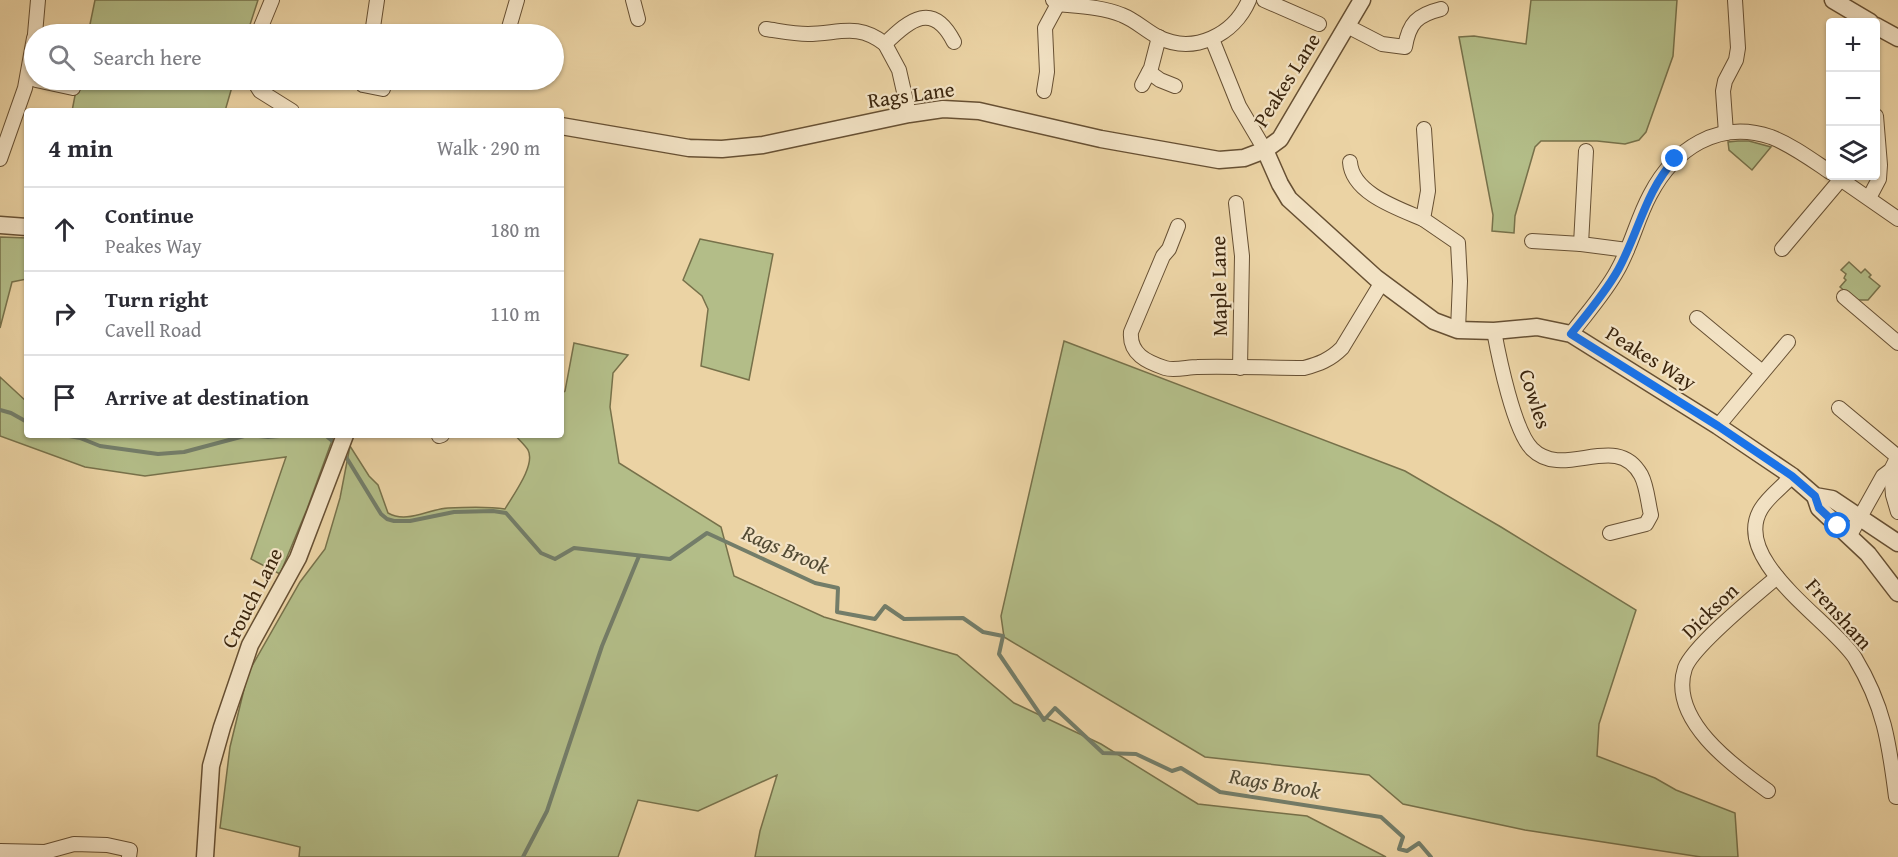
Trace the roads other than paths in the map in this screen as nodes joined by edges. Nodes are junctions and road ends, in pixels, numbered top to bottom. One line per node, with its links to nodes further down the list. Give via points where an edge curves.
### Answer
1 (38, 0): 16 (street)
2 (272, 0): 17 (street)
3 (377, 0): 18 (street)
4 (517, 0): 19 (street)
5 (633, 0): 15 (street)
6 (1249, 0): 26 (street, via 1243,14 1228,30)
7 (1264, 0): 20 (street)
8 (1362, 0): 21 (street, Peakes Lane)
9 (1735, 0): 40 (street, via 1738,48 1723,91)
10 (1833, 0): 14 (street)
11 (1055, 2): 12 (street); 34 (street, via 1045,28)
12 (1109, 6): 24 (street)
13 (1441, 9): 21 (street, via 1410,27 1405,47 1382,44)
14 (1863, 18)
15 (638, 19)
16 (36, 24)
17 (262, 24)
18 (373, 24)
19 (510, 24)
20 (1319, 24)
21 (1347, 26): 41 (street, Peakes Lane, via 1286,131)
22 (766, 29): 28 (street, via 804,34 861,31)
23 (1880, 29): 25 (street)
24 (1159, 37): 26 (street, via 1182,44); 29 (street)
25 (1898, 38)
26 (1212, 39): 41 (street, via 1239,106)
27 (954, 42): 28 (street, via 943,24 921,17 902,26)
28 (885, 44): 36 (street, via 899,70)
29 (1149, 72): 30 (street); 31 (street)
30 (1142, 84)
31 (1175, 86)
32 (28, 90): 43 (street)
33 (259, 90): 35 (street)
34 (1044, 91)
35 (287, 108)
36 (909, 114): 38 (street, Rags Lane, via 763,145 722,149 689,148); 41 (street, Rags Lane, via 944,109 979,111 1101,139 1219,160 1244,158)
37 (1876, 126): 48 (street, via 1880,172)
38 (564, 127)
39 (1424, 129): 50 (street, via 1428,191)
40 (1726, 133): 45 (street, via 1769,137); 58 (street, via 1697,143 1667,168 1649,196)
41 (1265, 150): 59 (street, Peakes Way, via 1289,199)
42 (1586, 151): 56 (street)
43 (0, 159)
44 (1350, 162): 50 (street, via 1351,173 1362,188)
45 (1826, 169)
46 (1832, 180): 57 (street)
47 (1843, 180): 48 (street)
48 (1869, 198): 51 (street)
49 (1236, 203): 67 (street, Maple Lane, via 1242,256)
50 (1423, 219): 62 (street, via 1458,243 1460,249)
51 (1898, 219)
52 (0, 225): 54 (street)
53 (1178, 226): 67 (street, via 1131,332 1132,348 1139,356 1167,369)
54 (24, 227)
55 (1532, 241): 56 (street)
56 (1581, 244): 58 (street)
57 (1782, 249)
58 (1627, 250): 64 (street, via 1617,271)
59 (1382, 282): 62 (street, Peakes Way, via 1434,321); 67 (street, via 1351,335 1333,357 1304,368)
60 (1844, 297): 66 (street)
61 (1697, 318): 68 (street)
62 (1458, 330): 63 (street, Peakes Way)
63 (1494, 331): 64 (street, Peakes Way, via 1537,327); 78 (street, Cowles, via 1516,421 1532,449 1555,462 1604,454 1619,456 1641,476 1651,515 1646,524)
64 (1571, 334): 70 (street, Peakes Way)
65 (1788, 342): 68 (street)
66 (1898, 343)
67 (1240, 368)
68 (1762, 372): 70 (street)
69 (1839, 408): 72 (street)
70 (1718, 426): 74 (street, Peakes Way)
71 (344, 438): 88 (street, Crouch Lane, via 298,558 250,645 222,727 211,766)
72 (1898, 457): 73 (street)
73 (1891, 470): 76 (street); 77 (street, via 1883,476)
74 (1792, 476): 75 (street, Peakes Way); 81 (street, Frensham, via 1760,511 1755,528 1761,556)
75 (1815, 496): 77 (street, Peakes Way, via 1832,500); 79 (street, Peakes Way, via 1819,508)
76 (1898, 513)
77 (1859, 518): 79 (street); 80 (street, Peakes Way)
78 (1610, 533)
79 (1850, 535): 82 (street, Peakes Way)
80 (1898, 543)
81 (1777, 577): 83 (street, Dickson, via 1697,650 1686,668 1683,692 1688,712 1699,729 1738,770); 84 (street, Frensham, via 1830,629 1870,684 1884,718)
82 (1898, 591)
83 (1768, 791)
84 (1896, 797)
85 (0, 851): 86 (street)
86 (46, 854): 87 (street, via 74,844 107,845 130,850)
87 (129, 857)
88 (205, 857)

